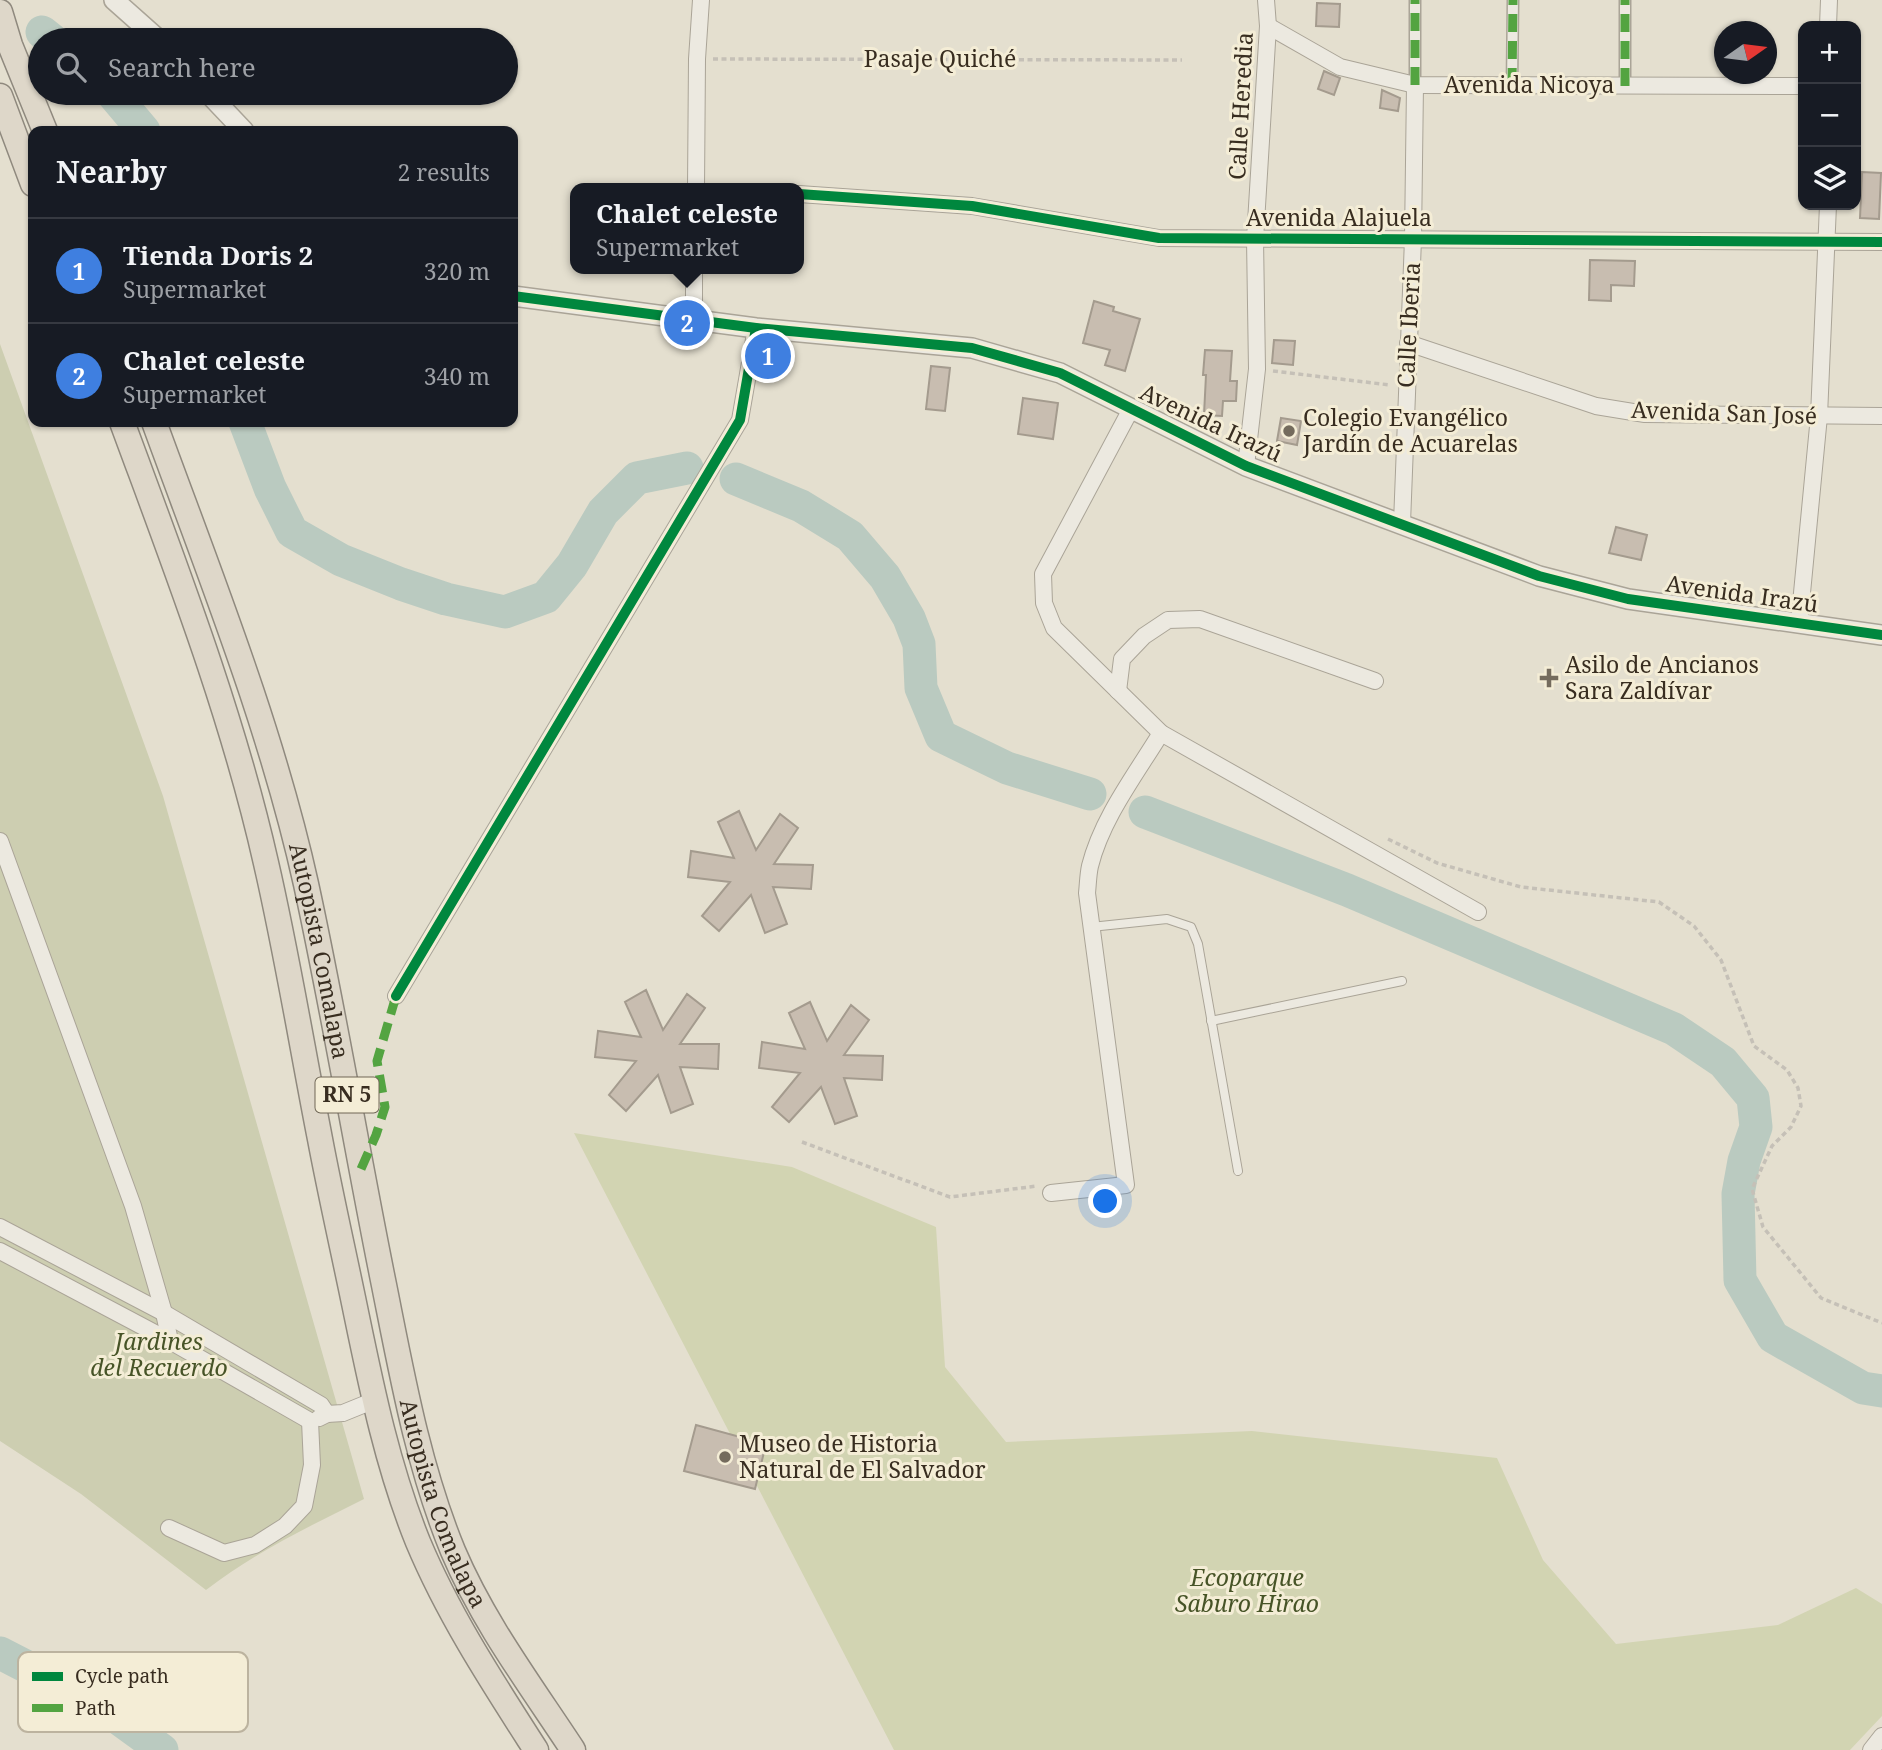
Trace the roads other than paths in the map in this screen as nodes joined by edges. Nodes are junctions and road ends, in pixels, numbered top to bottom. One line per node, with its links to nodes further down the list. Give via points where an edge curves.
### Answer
1 (114, 0): 11 (street)
2 (701, 0): 23 (street)
3 (1266, 0): 10 (street, Calle Heredia)
4 (1415, 0): 12 (street)
5 (1513, 0): 13 (street)
6 (1625, 0): 14 (street)
7 (1829, 0): 9 (street)
8 (0, 12): 16 (highway)
9 (1828, 21)
10 (1268, 26): 12 (street, Avenida Nicoya, via 1340,68); 26 (street, Calle Heredia)
11 (146, 28)
12 (1415, 85): 13 (street, Avenida Nicoya); 27 (street, Calle Iberia)
13 (1512, 86): 14 (street, Avenida Nicoya)
14 (1625, 86): 15 (street, Avenida Nicoya)
15 (1798, 86)
16 (28, 89)
17 (0, 96): 22 (highway)
18 (34, 105): 20 (highway)
19 (219, 105): 21 (street)
20 (43, 126)
21 (239, 126)
22 (28, 171)
23 (696, 183)
24 (804, 194): 26 (street, Avenida Alajuela, via 972,206 1159,238)
25 (1828, 210): 28 (street)
26 (1255, 239): 27 (street, Avenida Alajuela); 40 (street, Calle Heredia, via 1257,369)
27 (1413, 239): 28 (street, Avenida Alajuela); 34 (street, Calle Iberia)
28 (1828, 242): 29 (street, Avenida Alajuela); 36 (street)
29 (1882, 242)
30 (694, 274): 32 (street)
31 (518, 297): 32 (street, Avenida Irazú)
32 (694, 318): 33 (street, Avenida Irazú)
33 (756, 328): 35 (street, Avenida Irazú, via 972,348 1060,373); 51 (street, via 740,420)
34 (1408, 343): 36 (street, Avenida San José, via 1596,406 1645,414); 41 (street, Calle Iberia)
35 (1130, 409): 40 (street, Avenida Irazú); 45 (street, via 1043,574 1044,603 1054,628)
36 (1819, 416): 37 (street, Avenida San José); 42 (street)
37 (1882, 416)
38 (124, 427): 59 (highway, Autopista Comalapa / RN 5, via 203,651 260,835)
39 (156, 427): 65 (highway, Autopista Comalapa / RN 5, via 264,734 305,881 391,1325 433,1499 473,1594)
40 (1246, 466): 41 (street, Avenida Irazú)
41 (1402, 523): 42 (street, Avenida Irazú, via 1539,576 1628,599)
42 (1799, 624): 43 (street, Avenida Irazú)
43 (1882, 635)
44 (1375, 681): 45 (street, via 1200,619 1168,620 1122,659)
45 (1118, 691): 46 (street)
46 (1161, 733): 48 (street); 49 (street, via 1113,812 1090,867)
47 (0, 841): 57 (street, via 133,1206)
48 (1478, 912)
49 (1091, 927): 52 (lane, via 1167,919 1191,927); 54 (street, via 1126,1185)
50 (1402, 981): 52 (lane)
51 (396, 996)
52 (1211, 1021): 53 (lane)
53 (1238, 1171)
54 (1051, 1193)
55 (0, 1227): 57 (street)
56 (0, 1251): 58 (street)
57 (164, 1313): 58 (street); 60 (street, via 321,1405)
58 (170, 1341): 61 (street)
59 (374, 1400): 60 (street, via 344,1413); 64 (highway, Autopista Comalapa / RN 5, via 392,1469 419,1543 464,1636)
60 (327, 1414): 61 (street)
61 (310, 1421): 62 (street, via 312,1465 304,1506 285,1526 255,1545 224,1553)
62 (169, 1528)
63 (1882, 1736): 66 (street)
64 (536, 1750)
65 (573, 1750)
66 (1871, 1750)

